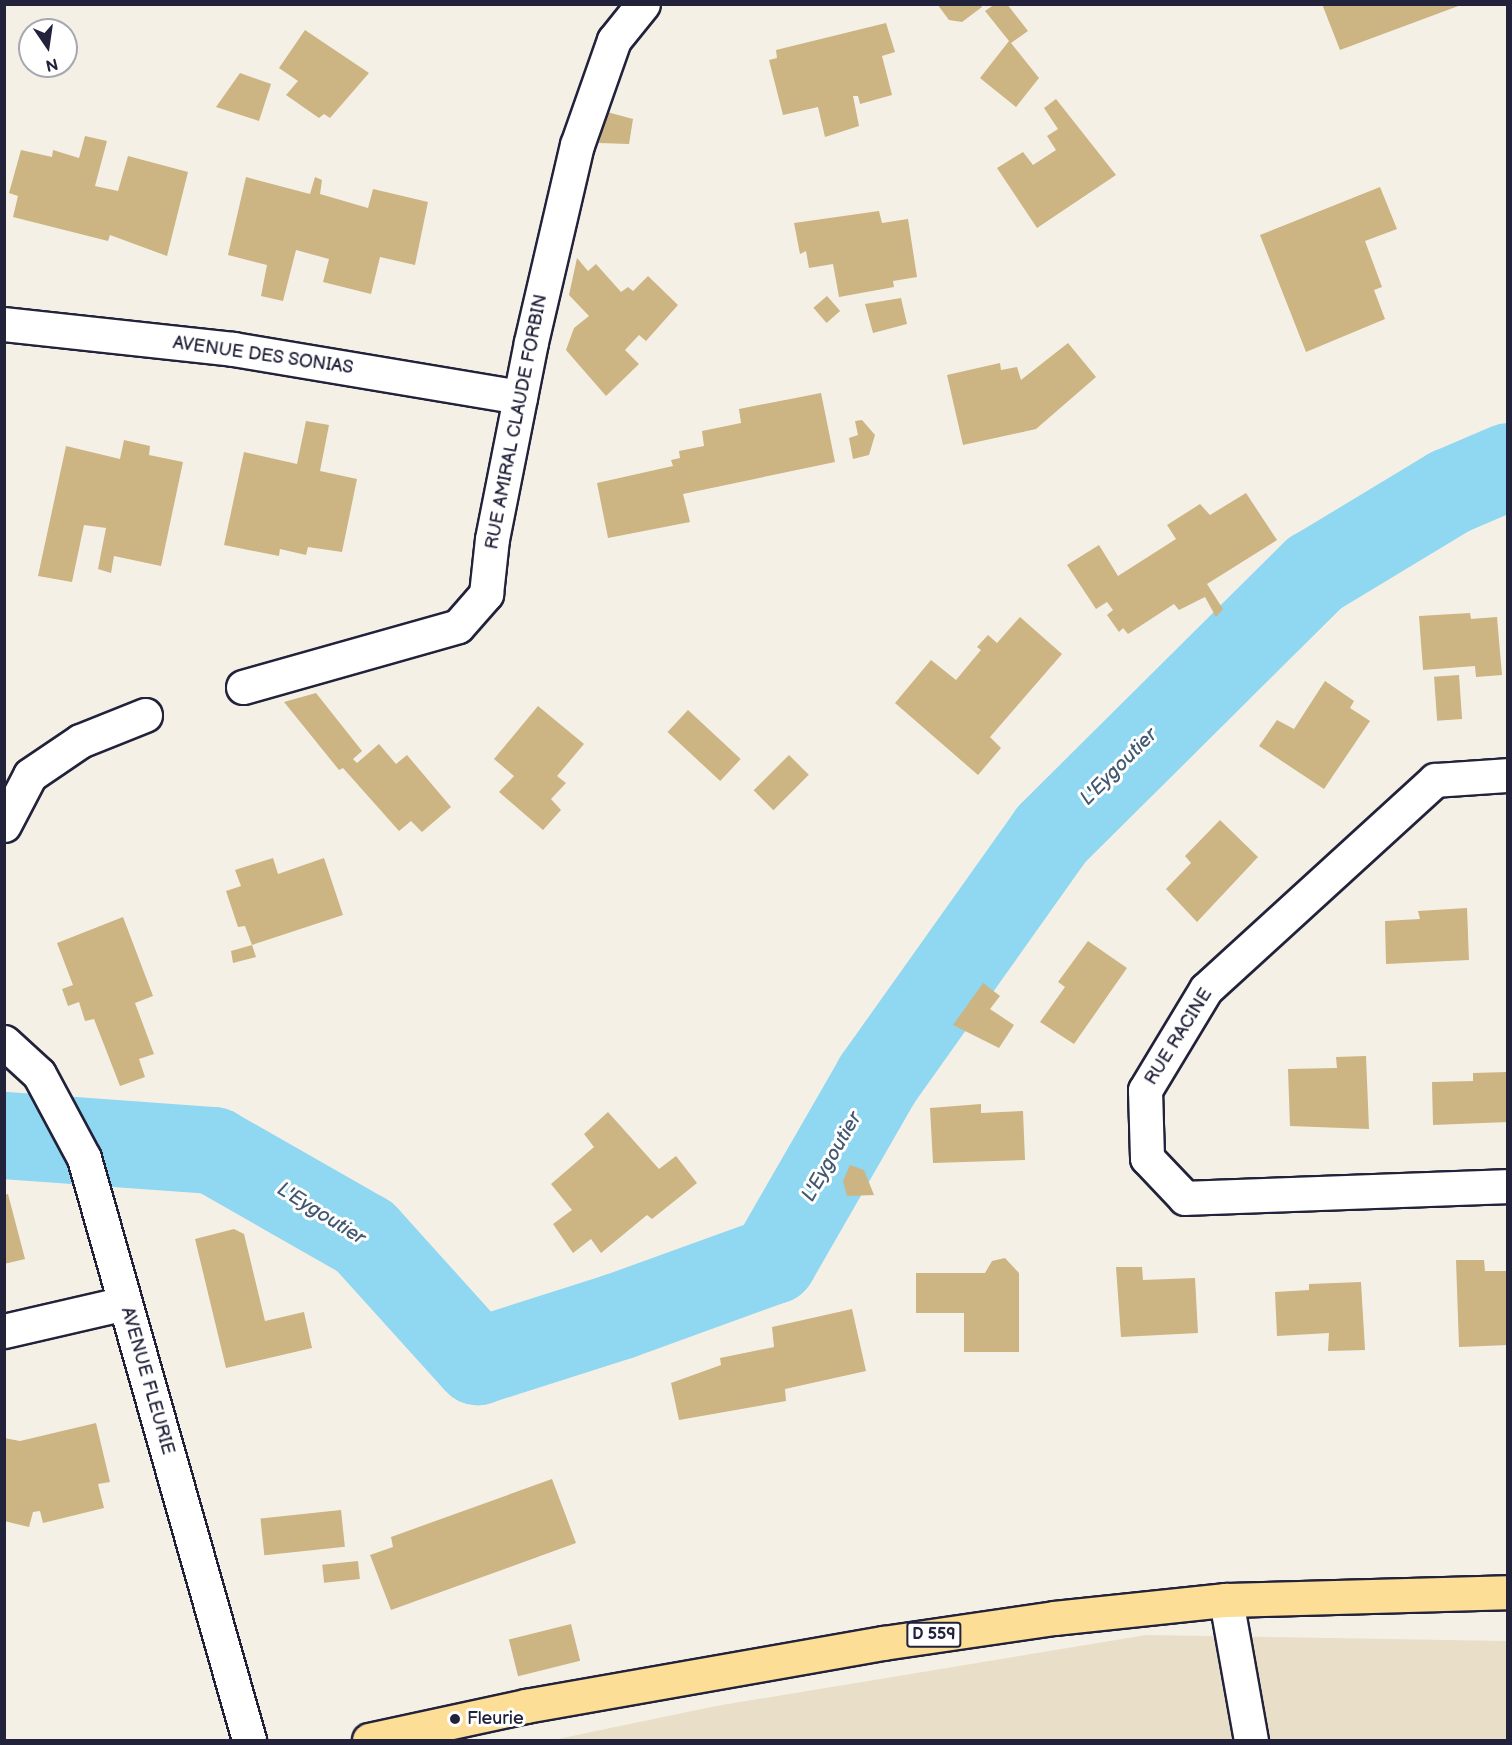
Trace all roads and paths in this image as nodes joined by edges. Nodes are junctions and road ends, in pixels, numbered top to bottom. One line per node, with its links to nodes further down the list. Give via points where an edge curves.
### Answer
1 (643, 4): 3 (street, RUE AMIRAL CLAUDE FORBIN, via 614,40 577,145)
2 (4, 324): 3 (street, AVENUE DES SONIAS, via 232,349)
3 (520, 397): 4 (street, RUE AMIRAL CLAUDE FORBIN, via 492,539 486,594 458,626)
4 (243, 687)
5 (145, 715): 7 (street, via 80,741 30,775)
6 (1508, 775): 9 (street, RUE RACINE, via 1435,780 1206,989 1145,1090 1147,1158 1185,1198)
7 (4, 825)
8 (4, 1042): 10 (street, AVENUE FLEURIE, via 39,1074 84,1158)
9 (1508, 1186)
10 (126, 1303): 11 (street); 14 (street, AVENUE FLEURIE)
11 (4, 1331)
12 (1508, 1592): 13 (main road, D 559)
13 (1226, 1600): 15 (main road, D 559, via 1054,1618 884,1643 465,1717); 16 (street)
14 (249, 1740)
15 (369, 1740)
16 (1251, 1740)

